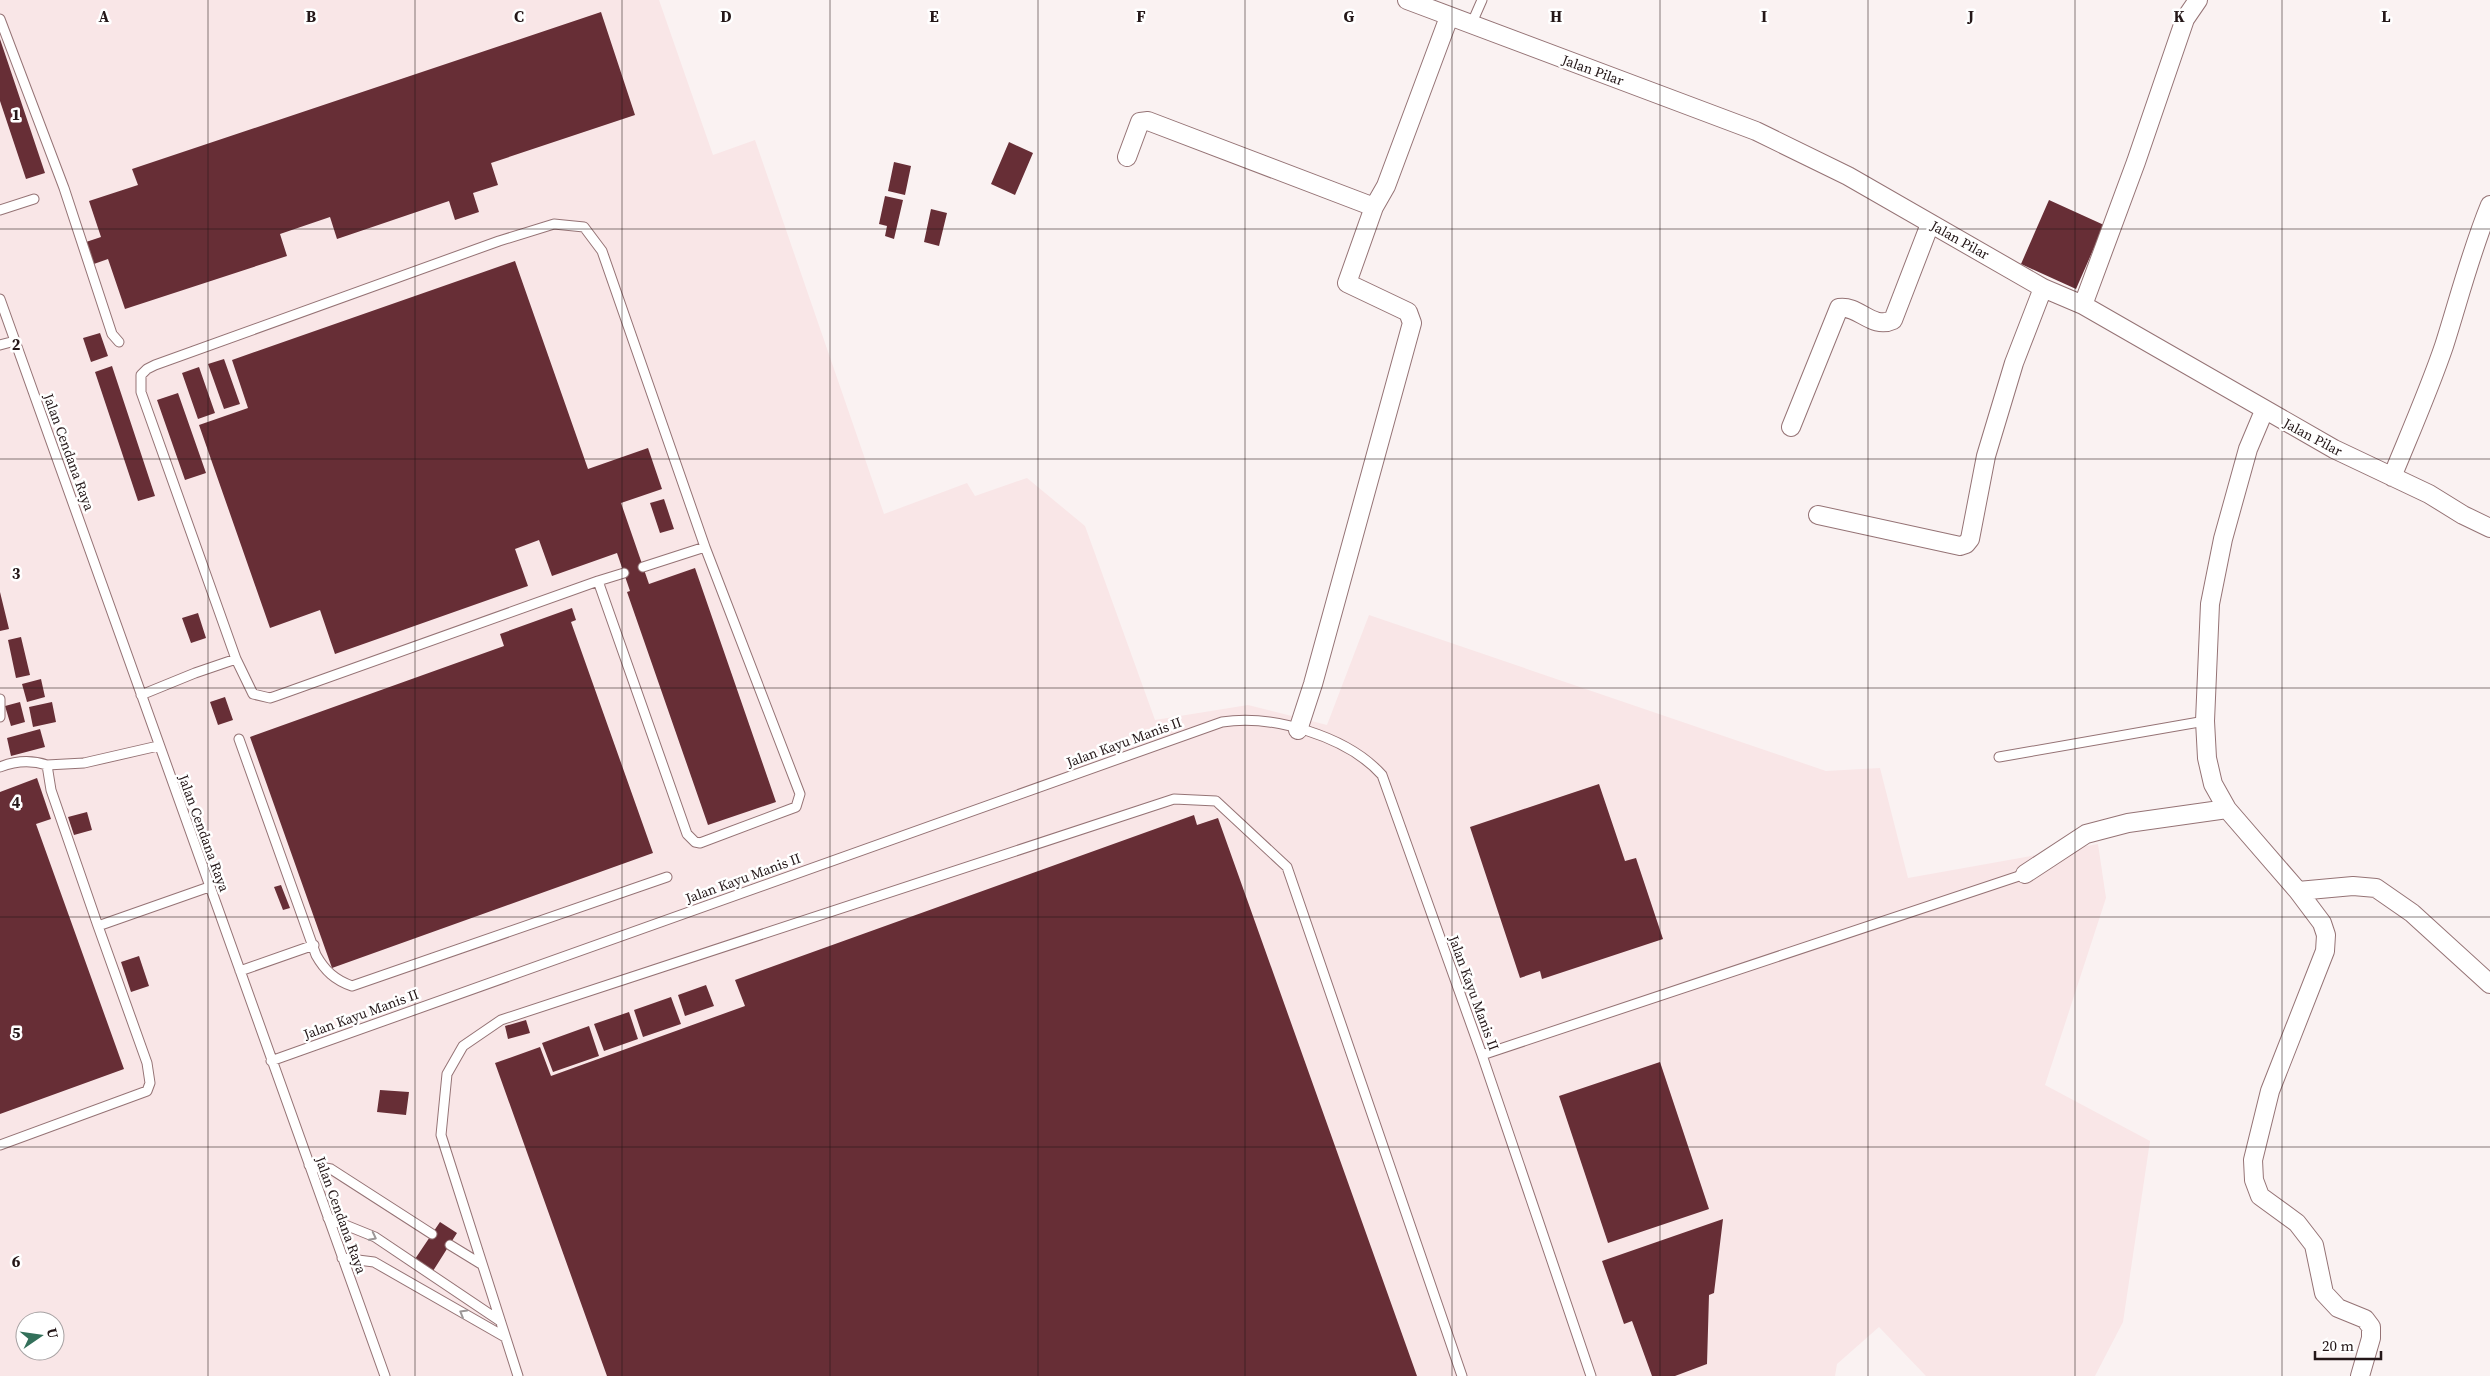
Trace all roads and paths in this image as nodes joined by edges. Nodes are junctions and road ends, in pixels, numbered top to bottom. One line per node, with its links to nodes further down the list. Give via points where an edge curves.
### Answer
1 (1407, 0): 4 (street, Jalan Pilar)
2 (1482, 0): 6 (lane)
3 (2198, 0): 15 (street, via 2185,19)
4 (1450, 17): 6 (street, Jalan Pilar); 10 (street, via 1386,186)
5 (0, 19): 17 (lane, via 64,188 112,334)
6 (1472, 25): 12 (street, Jalan Pilar, via 1756,131 1848,176)
7 (1127, 157): 10 (street, via 1140,122 1148,121)
8 (34, 199): 11 (lane)
9 (2490, 205): 21 (street, via 2462,279 2428,390)
10 (1374, 207): 33 (street, via 1347,283 1408,312 1412,323)
11 (0, 210)
12 (1930, 224): 13 (street, Jalan Pilar); 20 (street, via 1893,320 1876,322 1849,307 1839,308)
13 (2044, 288): 15 (street, Jalan Pilar); 22 (street, via 2014,363 1986,456 1970,539 1966,544 1960,546)
14 (0, 300): 16 (lane, Jalan Cendana Raya)
15 (2083, 305): 19 (street, Jalan Pilar)
16 (15, 341): 18 (lane); 29 (lane, Jalan Cendana Raya)
17 (120, 342)
18 (0, 345)
19 (2264, 411): 21 (street, Jalan Pilar); 32 (street, via 2248,449 2223,539 2210,604)
20 (1791, 426)
21 (2392, 477): 23 (street, Jalan Pilar)
22 (1818, 515)
23 (2490, 528)
24 (704, 547): 25 (lane); 27 (lane, via 800,794 796,807 700,843 687,834); 28 (lane, via 602,251 584,227 554,224 499,240 155,365 141,375 141,392)
25 (644, 567)
26 (624, 573): 27 (lane)
27 (598, 581): 28 (lane, via 270,698 253,694)
28 (236, 659): 29 (lane)
29 (141, 695): 35 (lane, Jalan Cendana Raya)
30 (0, 699): 31 (lane)
31 (0, 717)
32 (2204, 721): 36 (lane); 39 (street, via 2207,758 2214,784)
33 (1298, 730): 48 (lane, Jalan Kayu Manis II, via 1329,737 1368,760 1382,775); 49 (lane, Jalan Kayu Manis II, via 1244,718 1222,722)
34 (239, 739): 45 (lane)
35 (158, 746): 37 (lane, via 84,763); 42 (lane, Jalan Cendana Raya)
36 (1999, 757)
37 (47, 765): 38 (lane, via 35,761); 44 (lane, via 52,790)
38 (0, 767)
39 (2227, 809): 40 (street, via 2128,824 2086,834); 43 (street)
40 (2025, 874): 48 (lane)
41 (667, 877): 45 (lane, via 352,986 335,979 322,967)
42 (209, 886): 44 (lane); 46 (lane, Jalan Cendana Raya)
43 (2298, 891): 47 (street, via 2353,886 2376,888 2412,913); 63 (street, via 2322,923 2326,935 2325,950 2270,1091 2253,1160 2254,1180 2260,1196 2297,1223 2314,1245 2324,1293 2338,1308 2365,1319 2370,1327 2372,1338)
44 (98, 926): 50 (lane, via 147,1063 150,1082 147,1091)
45 (314, 945): 46 (lane)
46 (240, 971): 49 (lane, Jalan Cendana Raya)
47 (2490, 984)
48 (1482, 1055): 62 (lane, Jalan Kayu Manis II)
49 (271, 1060): 51 (lane, Jalan Cendana Raya)
50 (0, 1145)
51 (309, 1166): 52 (lane, Jalan Cendana Raya); 53 (lane, via 331,1170)
52 (328, 1218): 55 (lane, Jalan Cendana Raya); 57 (lane, one-way to 57, via 374,1237)
53 (432, 1234)
54 (450, 1245): 56 (lane)
55 (342, 1258): 58 (lane, one-way to 55, via 374,1262); 59 (lane, Jalan Cendana Raya)
56 (481, 1264): 57 (lane); 61 (lane, via 442,1135 447,1074 463,1046 501,1020 1174,799 1216,801 1287,867)
57 (500, 1321): 58 (lane)
58 (505, 1337): 60 (lane)
59 (385, 1376)
60 (518, 1376)
61 (1462, 1376)
62 (1591, 1376)
63 (2360, 1376)

